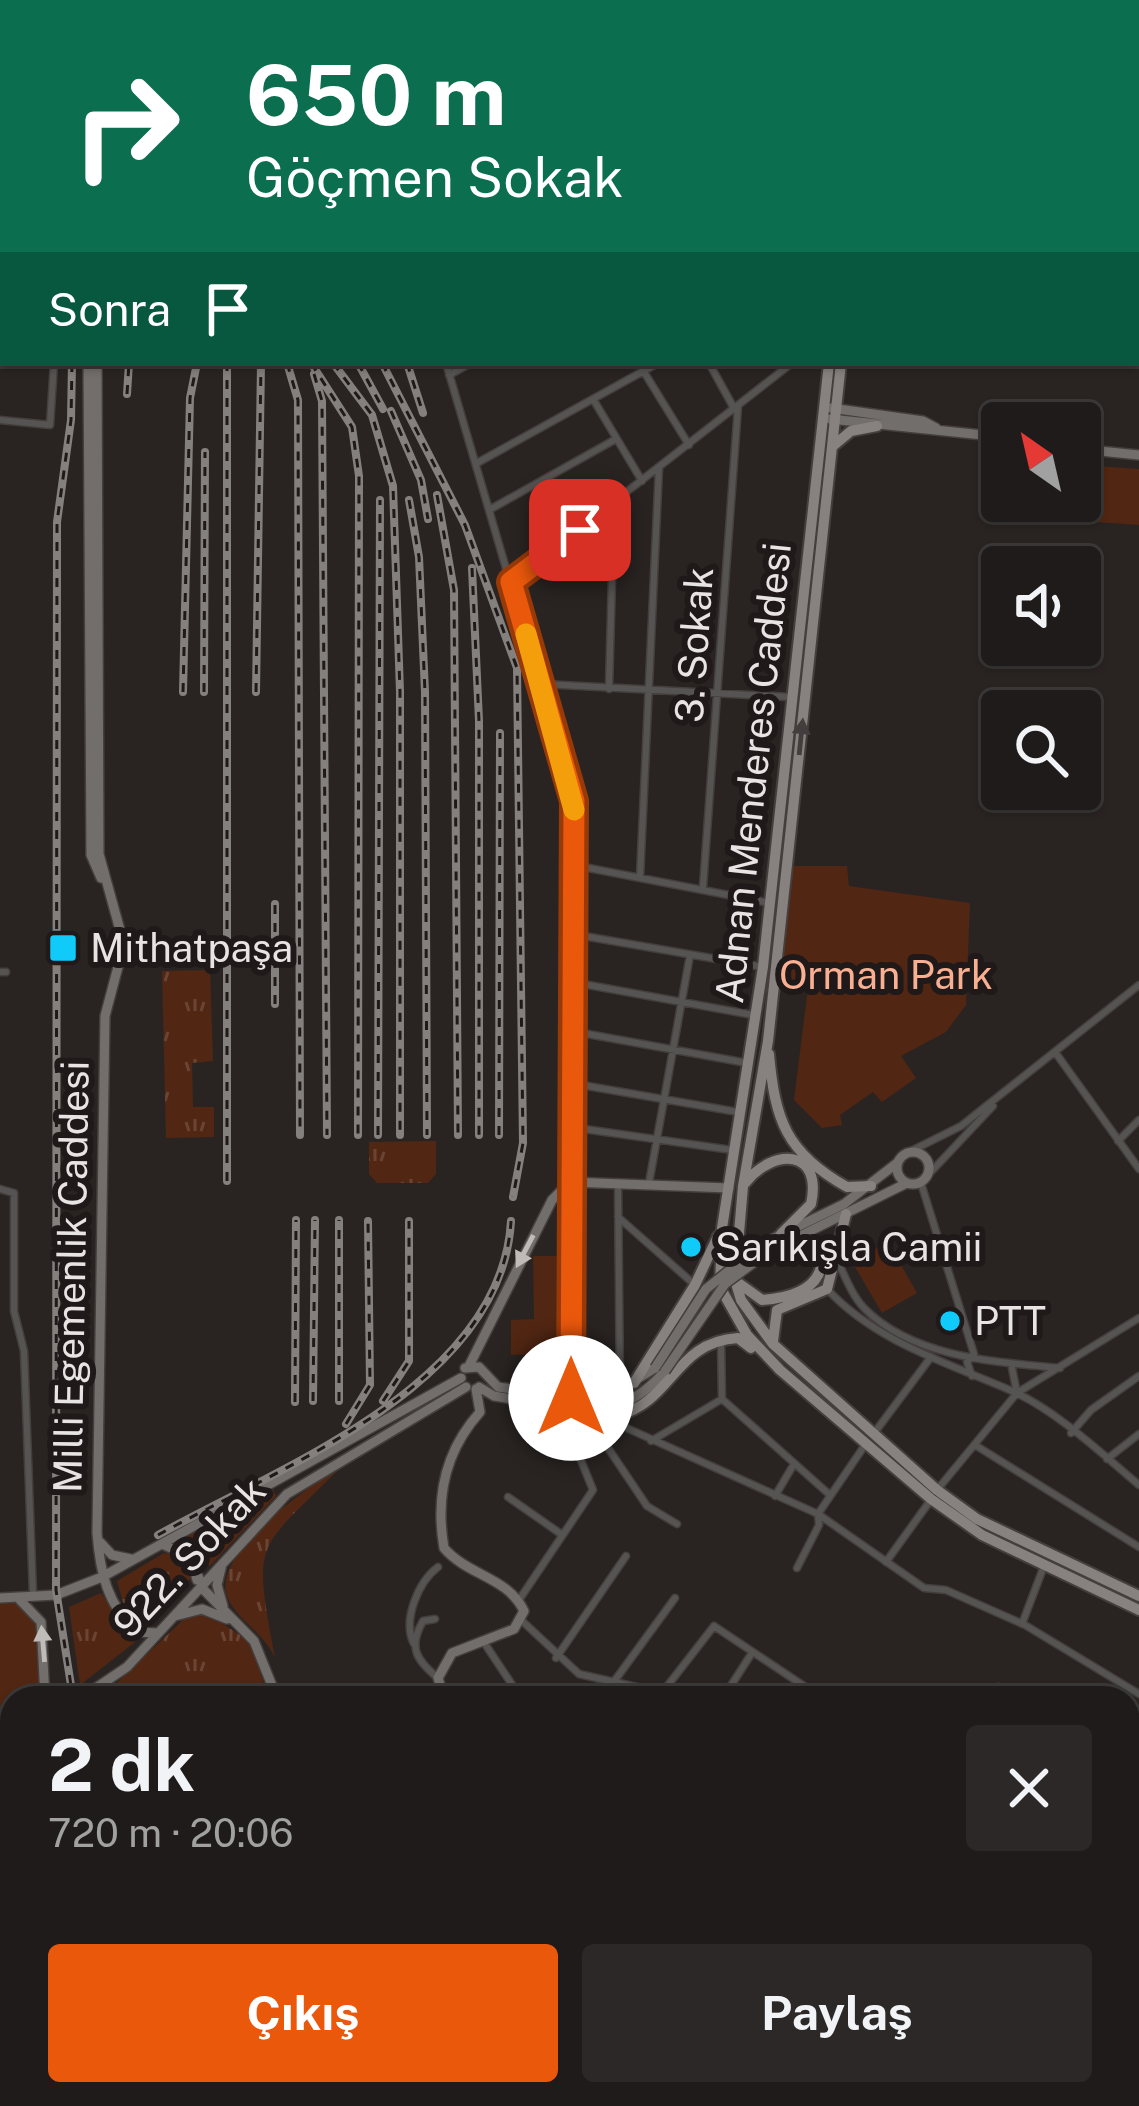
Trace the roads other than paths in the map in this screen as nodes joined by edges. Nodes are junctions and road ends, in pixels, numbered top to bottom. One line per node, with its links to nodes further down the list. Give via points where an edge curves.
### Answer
1 (54, 366): 17 (street, via 50,425)
2 (93, 366): 119 (main road, Milli Egemenlik Caddesi, via 99,854 120,930 105,1016)
3 (447, 366): 11 (street)
4 (466, 366): 11 (street)
5 (653, 366): 10 (street)
6 (711, 366): 14 (street)
7 (788, 366): 14 (street)
8 (829, 366): 16 (main road, Adnan Menderes Caddesi)
9 (841, 366): 12 (main road, Adnan Menderes Caddesi)
10 (644, 371): 13 (street); 22 (street)
11 (449, 375): 26 (street)
12 (840, 380): 15 (main road, via 845,404); 16 (main road, Adnan Menderes Caddesi)
13 (592, 399): 21 (street); 26 (street)
14 (736, 408): 22 (street); 34 (street, 3. Sokak)
15 (864, 412): 16 (main road); 19 (main road)
16 (830, 414): 18 (main road); 23 (main road, Adnan Menderes Caddesi); 36 (main road, Adnan Menderes Caddesi)
17 (0, 419)
18 (877, 426): 19 (main road); 23 (main road, via 851,430)
19 (936, 428): 20 (main road)
20 (981, 434)
21 (616, 439): 28 (street); 30 (street)
22 (689, 445): 27 (street)
23 (833, 446): 49 (main road, Adnan Menderes Caddesi, one-way to 23)
24 (1101, 451): 25 (main road)
25 (1139, 455)
26 (476, 464): 30 (street)
27 (659, 468): 28 (street); 35 (street)
28 (642, 482): 29 (street)
29 (614, 503): 31 (street); 33 (street)
30 (489, 510): 31 (street)
31 (511, 582): 32 (street)
32 (542, 684): 33 (street); 37 (street, via 574,801)
33 (609, 689): 35 (street)
34 (718, 690): 35 (street); 36 (street); 39 (street, 3. Sokak)
35 (648, 693): 38 (street)
36 (790, 698): 40 (main road, Adnan Menderes Caddesi)
37 (573, 866): 38 (street); 41 (street)
38 (640, 877): 39 (street)
39 (703, 887): 40 (street)
40 (770, 903): 43 (main road, Adnan Menderes Caddesi)
41 (572, 934): 42 (street); 44 (street)
42 (691, 955): 43 (street); 46 (street)
43 (763, 967): 47 (main road, Adnan Menderes Caddesi)
44 (572, 982): 46 (street); 48 (street)
45 (1139, 985): 51 (street)
46 (683, 1001): 47 (street); 50 (street)
47 (757, 1016): 52 (main road, Adnan Menderes Caddesi)
48 (571, 1030): 50 (street); 53 (street)
49 (768, 1041): 70 (main road, via 774,1109 795,1146 847,1187); 71 (main road, Adnan Menderes Caddesi)
50 (673, 1048): 52 (street); 55 (street)
51 (1055, 1052): 54 (street); 60 (street)
52 (750, 1064): 56 (main road, Adnan Menderes Caddesi)
53 (571, 1083): 55 (street); 58 (street)
54 (1012, 1086): 62 (street, via 961,1126); 65 (street)
55 (665, 1099): 56 (street); 59 (street)
56 (742, 1112): 61 (main road, Adnan Menderes Caddesi)
57 (1139, 1120): 60 (street)
58 (570, 1127): 59 (street); 66 (street)
59 (656, 1138): 61 (street); 69 (street)
60 (1118, 1141): 64 (street)
61 (735, 1150): 71 (main road, Adnan Menderes Caddesi)
62 (909, 1152): 63 (main road); 65 (main road, via 928,1159)
63 (897, 1163): 68 (main road); 70 (main road)
64 (1139, 1169)
65 (925, 1179): 68 (main road); 84 (street)
66 (569, 1182): 67 (main road); 86 (main road, one-way to 86, via 552,1199); 98 (street)
67 (617, 1182): 69 (main road); 74 (street)
68 (907, 1183): 73 (main road)
69 (650, 1184): 71 (main road)
70 (871, 1186): 76 (main road)
71 (736, 1187): 75 (main road); 76 (main road, via 771,1159 800,1162 815,1187); 78 (main road)
72 (0, 1189): 132 (street, via 14,1193)
73 (846, 1214): 76 (main road); 77 (main road)
74 (618, 1217): 79 (street); 95 (street)
75 (722, 1228): 79 (main road); 90 (main road, via 723,1298)
76 (786, 1238): 78 (main road, via 822,1258 806,1288 762,1300); 89 (main road, bridge, via 725,1284)
77 (835, 1256): 80 (main road); 84 (street, via 872,1315 956,1357)
78 (734, 1280): 83 (main road)
79 (695, 1285): 93 (main road)
80 (827, 1289): 83 (main road, via 777,1310); 85 (street, via 849,1312)
81 (1138, 1320): 88 (street)
82 (721, 1339): 90 (main road, via 738,1338); 99 (street); 102 (main road, via 694,1350 646,1402 617,1416)
83 (773, 1345): 107 (main road)
84 (974, 1354): 87 (street); 91 (street, via 967,1361)
85 (931, 1357): 91 (street); 107 (street)
86 (469, 1366): 94 (main road); 94 (main road, via 479,1366)
87 (1012, 1366): 88 (street); 96 (street)
88 (1060, 1369): 96 (street)
89 (660, 1370): 93 (main road); 102 (main road, via 632,1403)
90 (780, 1370): 107 (main road)
91 (972, 1376): 96 (street)
92 (1139, 1376): 105 (street)
93 (634, 1383): 95 (main road)
94 (473, 1384): 97 (main road); 98 (main road); 103 (main road); 121 (main road, 922. Sokak); 123 (main road, 922. Sokak, via 325,1466)
95 (620, 1393): 98 (main road, via 602,1401)
96 (1017, 1393): 105 (street); 109 (street)
97 (494, 1396): 100 (main road); 103 (main road)
98 (571, 1398)
99 (722, 1399): 108 (street); 111 (street)
100 (527, 1400): 101 (main road); 104 (street)
101 (585, 1409): 102 (main road); 108 (street)
102 (603, 1411)
103 (481, 1412): 137 (main road, via 447,1465 444,1548)
104 (584, 1430): 118 (street, via 608,1448 647,1506); 120 (street, via 576,1448 593,1490)
105 (1070, 1433): 110 (street)
106 (1139, 1434): 110 (street)
107 (870, 1438): 113 (street); 114 (main road)
108 (652, 1441): 115 (street)
109 (974, 1444): 114 (street); 122 (street)
110 (1107, 1459): 112 (street)
111 (794, 1464): 113 (street); 115 (street)
112 (1139, 1485)
113 (830, 1495): 117 (street)
114 (934, 1495): 126 (street); 127 (main road, via 982,1535); 134 (main road)
115 (776, 1496): 117 (street)
116 (508, 1497): 120 (street)
117 (818, 1514): 126 (street); 129 (street)
118 (677, 1524)
119 (97, 1533): 125 (main road, via 109,1552); 130 (main road, Milli Egemenlik Caddesi)
120 (561, 1534): 137 (street)
121 (160, 1545): 125 (main road, 922. Sokak); 131 (main road, via 187,1553)
122 (1139, 1547)
123 (227, 1555): 131 (main road, 922. Sokak); 138 (main road, via 217,1585)
124 (626, 1556): 149 (street)
125 (136, 1558): 130 (main road, 922. Sokak)
126 (886, 1562): 143 (street, via 924,1588)
127 (1044, 1566): 139 (main road); 143 (street)
128 (438, 1567): 147 (street, via 410,1618)
129 (796, 1568)
130 (102, 1577): 132 (main road, 922. Sokak); 136 (main road, 922. Sokak); 145 (main road, Milli Egemenlik Caddesi, via 133,1629)
131 (199, 1580): 138 (main road); 140 (main road, 922. Sokak)
132 (33, 1594): 133 (main road, 922. Sokak)
133 (0, 1595): 136 (main road, 922. Sokak)
134 (1139, 1596)
135 (675, 1598): 151 (street)
136 (20, 1600): 152 (main road, one-way to 136, via 41,1622)
137 (519, 1600): 142 (main road)
138 (225, 1610): 144 (main road)
139 (1139, 1610)
140 (172, 1617): 144 (main road, via 214,1611); 145 (main road, 922. Sokak)
141 (435, 1619): 147 (street, via 423,1621)
142 (520, 1619): 146 (main road); 149 (street)
143 (1022, 1624): 162 (street)
144 (246, 1632): 154 (main road)
145 (158, 1633): 153 (main road, 922. Sokak)
146 (483, 1641): 150 (main road, via 452,1653); 156 (street)
147 (414, 1644): 150 (street, via 416,1658)
148 (751, 1655): 159 (street, via 714,1626); 160 (street); 161 (street)
149 (556, 1658): 151 (street, via 579,1674)
150 (438, 1678): 155 (main road)
151 (616, 1680): 157 (street); 158 (street)
152 (44, 1686)
153 (99, 1686)
154 (274, 1686)
155 (440, 1686)
156 (513, 1686)
157 (611, 1686)
158 (634, 1686)
159 (667, 1686)
160 (731, 1686)
161 (802, 1686)
162 (1126, 1686)

